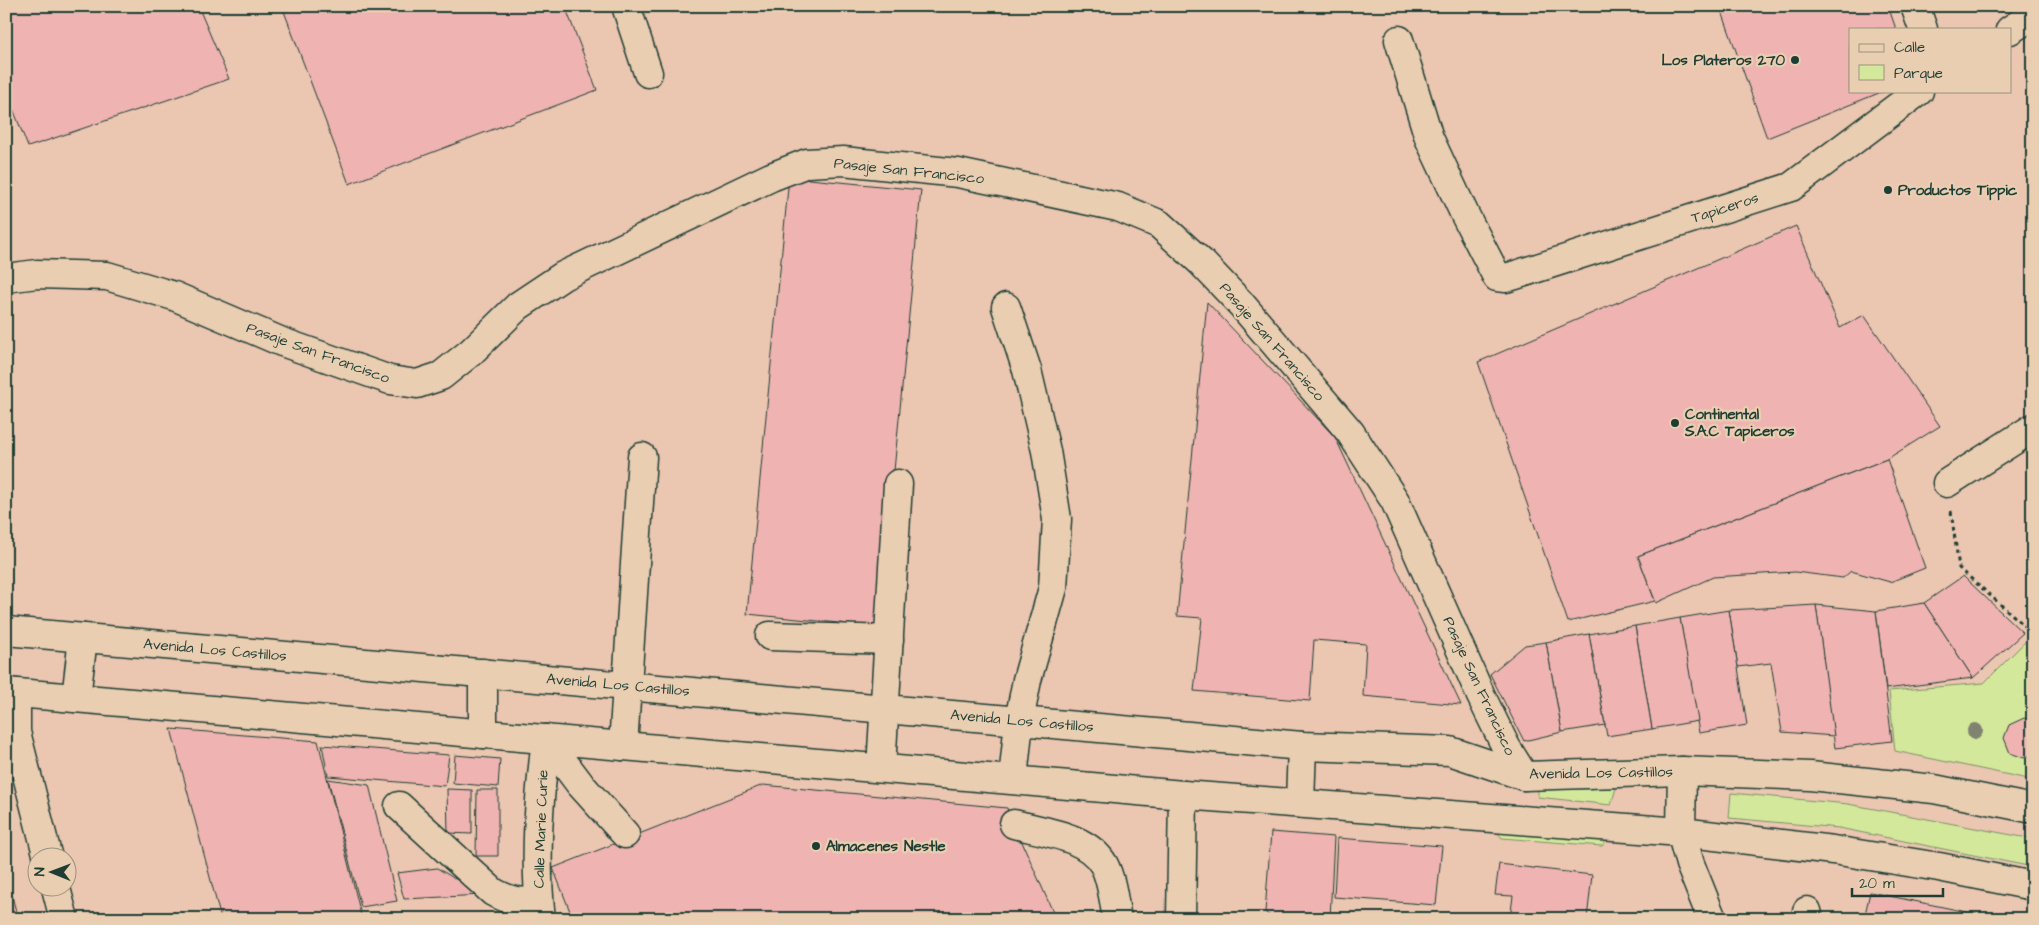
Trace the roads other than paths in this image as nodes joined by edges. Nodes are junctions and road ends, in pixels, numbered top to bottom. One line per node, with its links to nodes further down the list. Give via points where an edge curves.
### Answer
1 (626, 6): 7 (street)
2 (1915, 6): 4 (street)
3 (2033, 15): 5 (street)
4 (1923, 28)
5 (2012, 29)
6 (1399, 40): 8 (street, Tapiceros, via 1430,138 1497,277 1506,278 1791,187)
7 (648, 73)
8 (1918, 92)
9 (6, 278): 31 (street, Pasaje San Francisco, via 37,274 106,276 174,296 282,342 390,380 417,384 442,376 518,306 563,276 807,162 843,161 958,173 1118,207 1160,224 1202,263 1350,432 1395,501 1481,696)
10 (1006, 307): 24 (street, via 1027,370 1046,451 1057,519 1052,588)
11 (2033, 428): 13 (street)
12 (642, 457): 20 (street)
13 (1947, 483)
14 (898, 484): 18 (street)
15 (6, 631): 17 (street, Avenida Los Castillos)
16 (770, 636): 18 (street)
17 (82, 638): 19 (street, Avenida Los Castillos); 22 (street)
18 (889, 640): 23 (street)
19 (483, 673): 20 (street, Avenida Los Castillos); 25 (street)
20 (628, 686): 23 (street, Avenida Los Castillos); 27 (street)
21 (11, 692): 22 (street); 40 (street, via 16,732)
22 (76, 698): 25 (street)
23 (884, 709): 24 (street, Avenida Los Castillos); 29 (street)
24 (1019, 721): 28 (street, Avenida Los Castillos); 32 (street)
25 (483, 734): 26 (street)
26 (546, 739): 27 (street); 39 (street, via 580,784); 43 (street, Calle Marie Curie, via 537,858)
27 (623, 746): 29 (street)
28 (1302, 746): 31 (street, Avenida Los Castillos, via 1450,752); 34 (street)
29 (881, 768): 32 (street)
30 (1682, 772): 31 (street, Avenida Los Castillos); 36 (street, Avenida Los Castillos, via 1810,776 1934,789); 38 (street)
31 (1524, 776)
32 (1013, 779): 33 (street)
33 (1183, 795): 34 (street); 46 (street)
34 (1300, 803): 38 (street)
35 (399, 806): 43 (street, via 493,892)
36 (2033, 809)
37 (1014, 824): 45 (street, via 1078,842 1094,852 1105,866)
38 (1681, 832): 41 (street, via 1833,850); 47 (street)
39 (625, 834)
40 (45, 848)
41 (2033, 886)
42 (59, 898): 44 (street)
43 (540, 910)
44 (64, 919)
45 (1117, 919)
46 (1181, 919)
47 (1712, 919)

